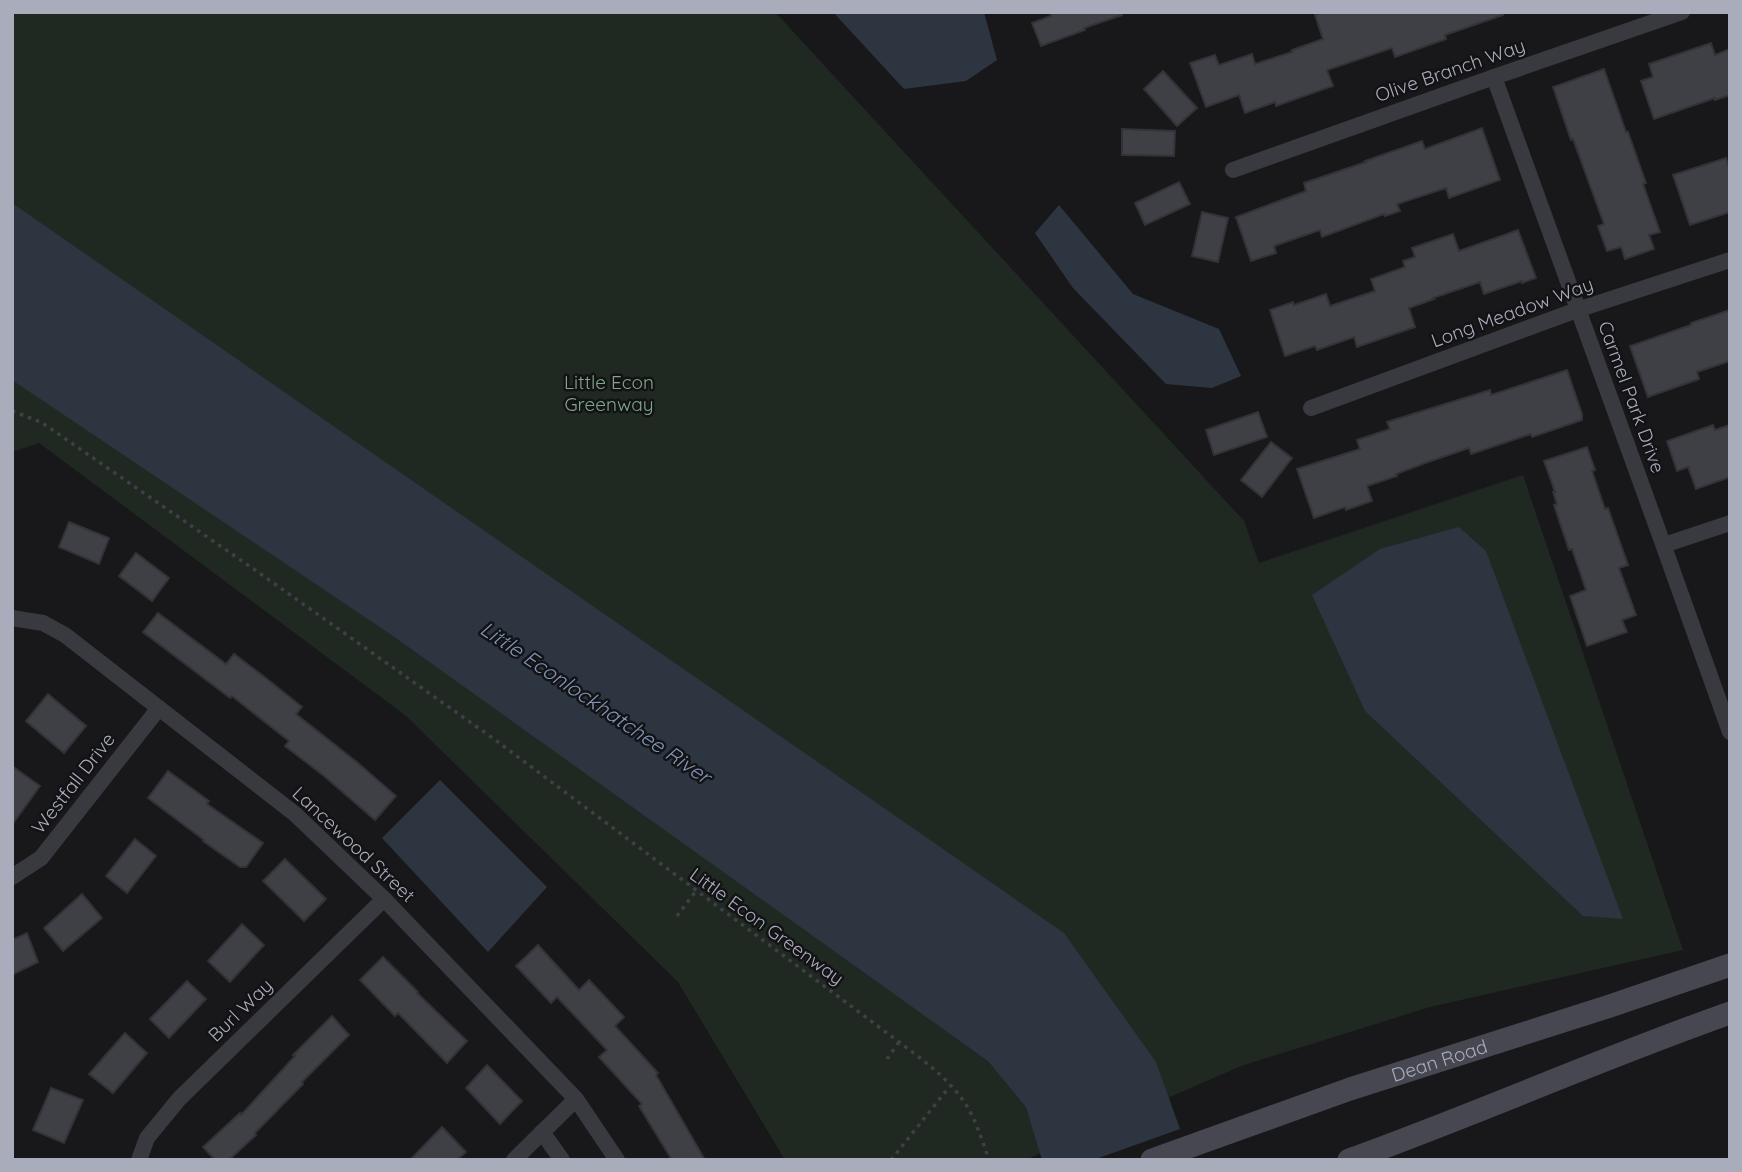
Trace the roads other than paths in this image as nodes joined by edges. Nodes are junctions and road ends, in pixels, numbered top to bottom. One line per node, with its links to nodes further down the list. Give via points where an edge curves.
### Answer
1 (1682, 12): 2 (street, Olive Branch Way)
2 (1494, 77): 3 (street, Olive Branch Way); 5 (street, Carmel Park Drive)
3 (1233, 170)
4 (1730, 260): 5 (street, Long Meadow Way)
5 (1577, 310): 6 (street, Long Meadow Way); 8 (street, Carmel Park Drive)
6 (1311, 408)
7 (1730, 523): 8 (street)
8 (1664, 545): 11 (street, Carmel Park Drive)
9 (12, 618): 10 (street, Lancewood Street, via 43,623 65,635)
10 (159, 708): 12 (street, Westfall Drive, via 41,858); 13 (street, Lancewood Street, via 295,814)
11 (1730, 732)
12 (12, 877)
13 (384, 899): 16 (street, Lancewood Street); 18 (street, Burl Way, via 179,1099 147,1139)
14 (1730, 965): 22 (main road, Dean Road, via 1350,1089)
15 (1730, 1013): 23 (main road)
16 (576, 1099): 17 (street); 21 (street, Lancewood Street)
17 (542, 1132): 19 (street); 20 (street)
18 (139, 1160)
19 (514, 1160)
20 (562, 1160)
21 (617, 1160)
22 (1152, 1160)
23 (1349, 1160)

